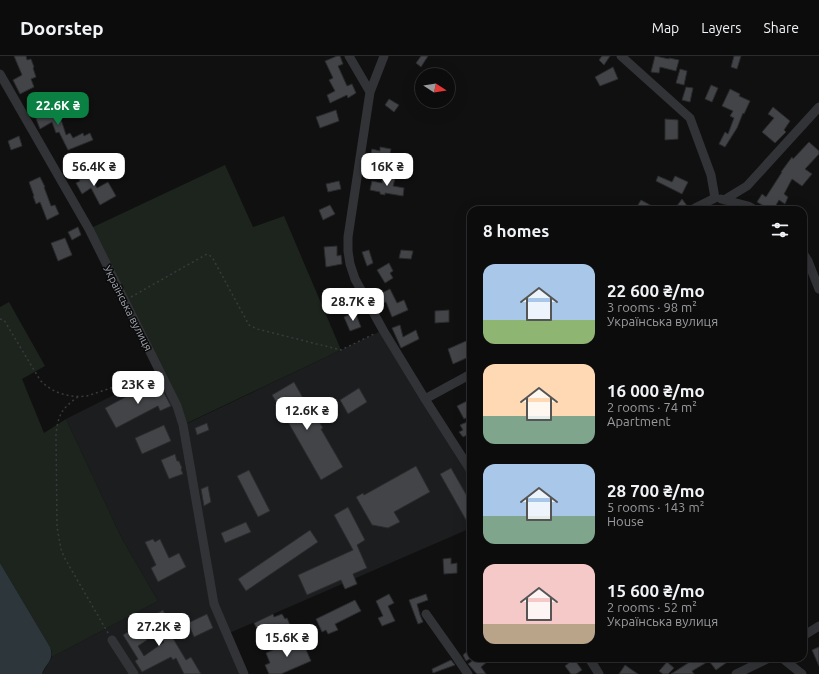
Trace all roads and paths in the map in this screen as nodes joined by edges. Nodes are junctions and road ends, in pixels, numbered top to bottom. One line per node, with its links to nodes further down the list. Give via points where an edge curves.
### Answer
1 (349, 56): 5 (street)
2 (384, 56): 5 (street)
3 (621, 56): 7 (street, via 690,118)
4 (0, 74): 12 (street, Українська вулиця)
5 (370, 92): 14 (street, via 349,222 348,251 355,279)
6 (819, 107): 7 (street, via 747,186)
7 (720, 199): 8 (street); 9 (street)
8 (701, 206)
9 (748, 206)
10 (807, 259): 11 (street)
11 (819, 289)
12 (125, 300): 14 (path, via 207,254 212,257 249,325 257,329 341,350); 15 (street, Українська вулиця)
13 (0, 318): 17 (path, via 4,320 40,380 61,394)
14 (383, 330): 18 (street)
15 (160, 372): 17 (path); 28 (street, Українська вулиця, via 183,425 214,604)
16 (467, 376): 18 (street)
17 (78, 397): 23 (path, via 65,407 57,423 59,538 70,568)
18 (425, 399): 19 (street)
19 (467, 465)
20 (426, 614): 29 (street)
21 (819, 626): 22 (street)
22 (807, 634)
23 (112, 640): 27 (street)
24 (592, 662): 30 (street)
25 (760, 662): 31 (street)
26 (787, 662): 32 (street)
27 (134, 674)
28 (244, 674)
29 (468, 674)
30 (599, 674)
31 (736, 674)
32 (802, 674)

